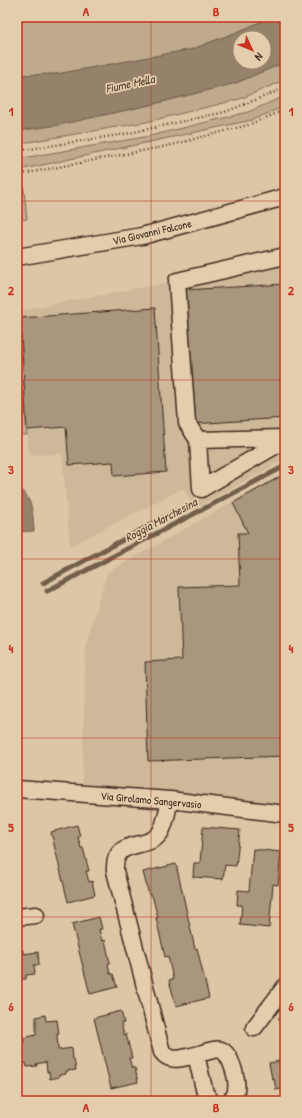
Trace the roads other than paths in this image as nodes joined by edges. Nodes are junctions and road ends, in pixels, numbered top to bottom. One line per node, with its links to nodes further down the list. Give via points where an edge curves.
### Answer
1 (285, 197): 3 (street, Via Giovanni Falcone, via 142,236)
2 (285, 256): 5 (street, via 177,281 187,423)
3 (17, 257)
4 (285, 439): 5 (street); 5 (street, via 201,489)
5 (198, 440)
6 (17, 789): 7 (street, Via Girolamo Sangervasio)
7 (170, 800): 8 (street, Via Girolamo Sangervasio); 13 (street, via 160,833 149,840 126,847 120,851 114,863 162,1052 175,1060)
8 (285, 814)
9 (36, 915): 10 (street)
10 (17, 918)
11 (285, 988): 12 (street)
12 (254, 1028)
13 (196, 1054): 14 (street, via 205,1094); 15 (street, via 218,1050 229,1057 237,1087)
14 (211, 1101)
15 (230, 1101)

